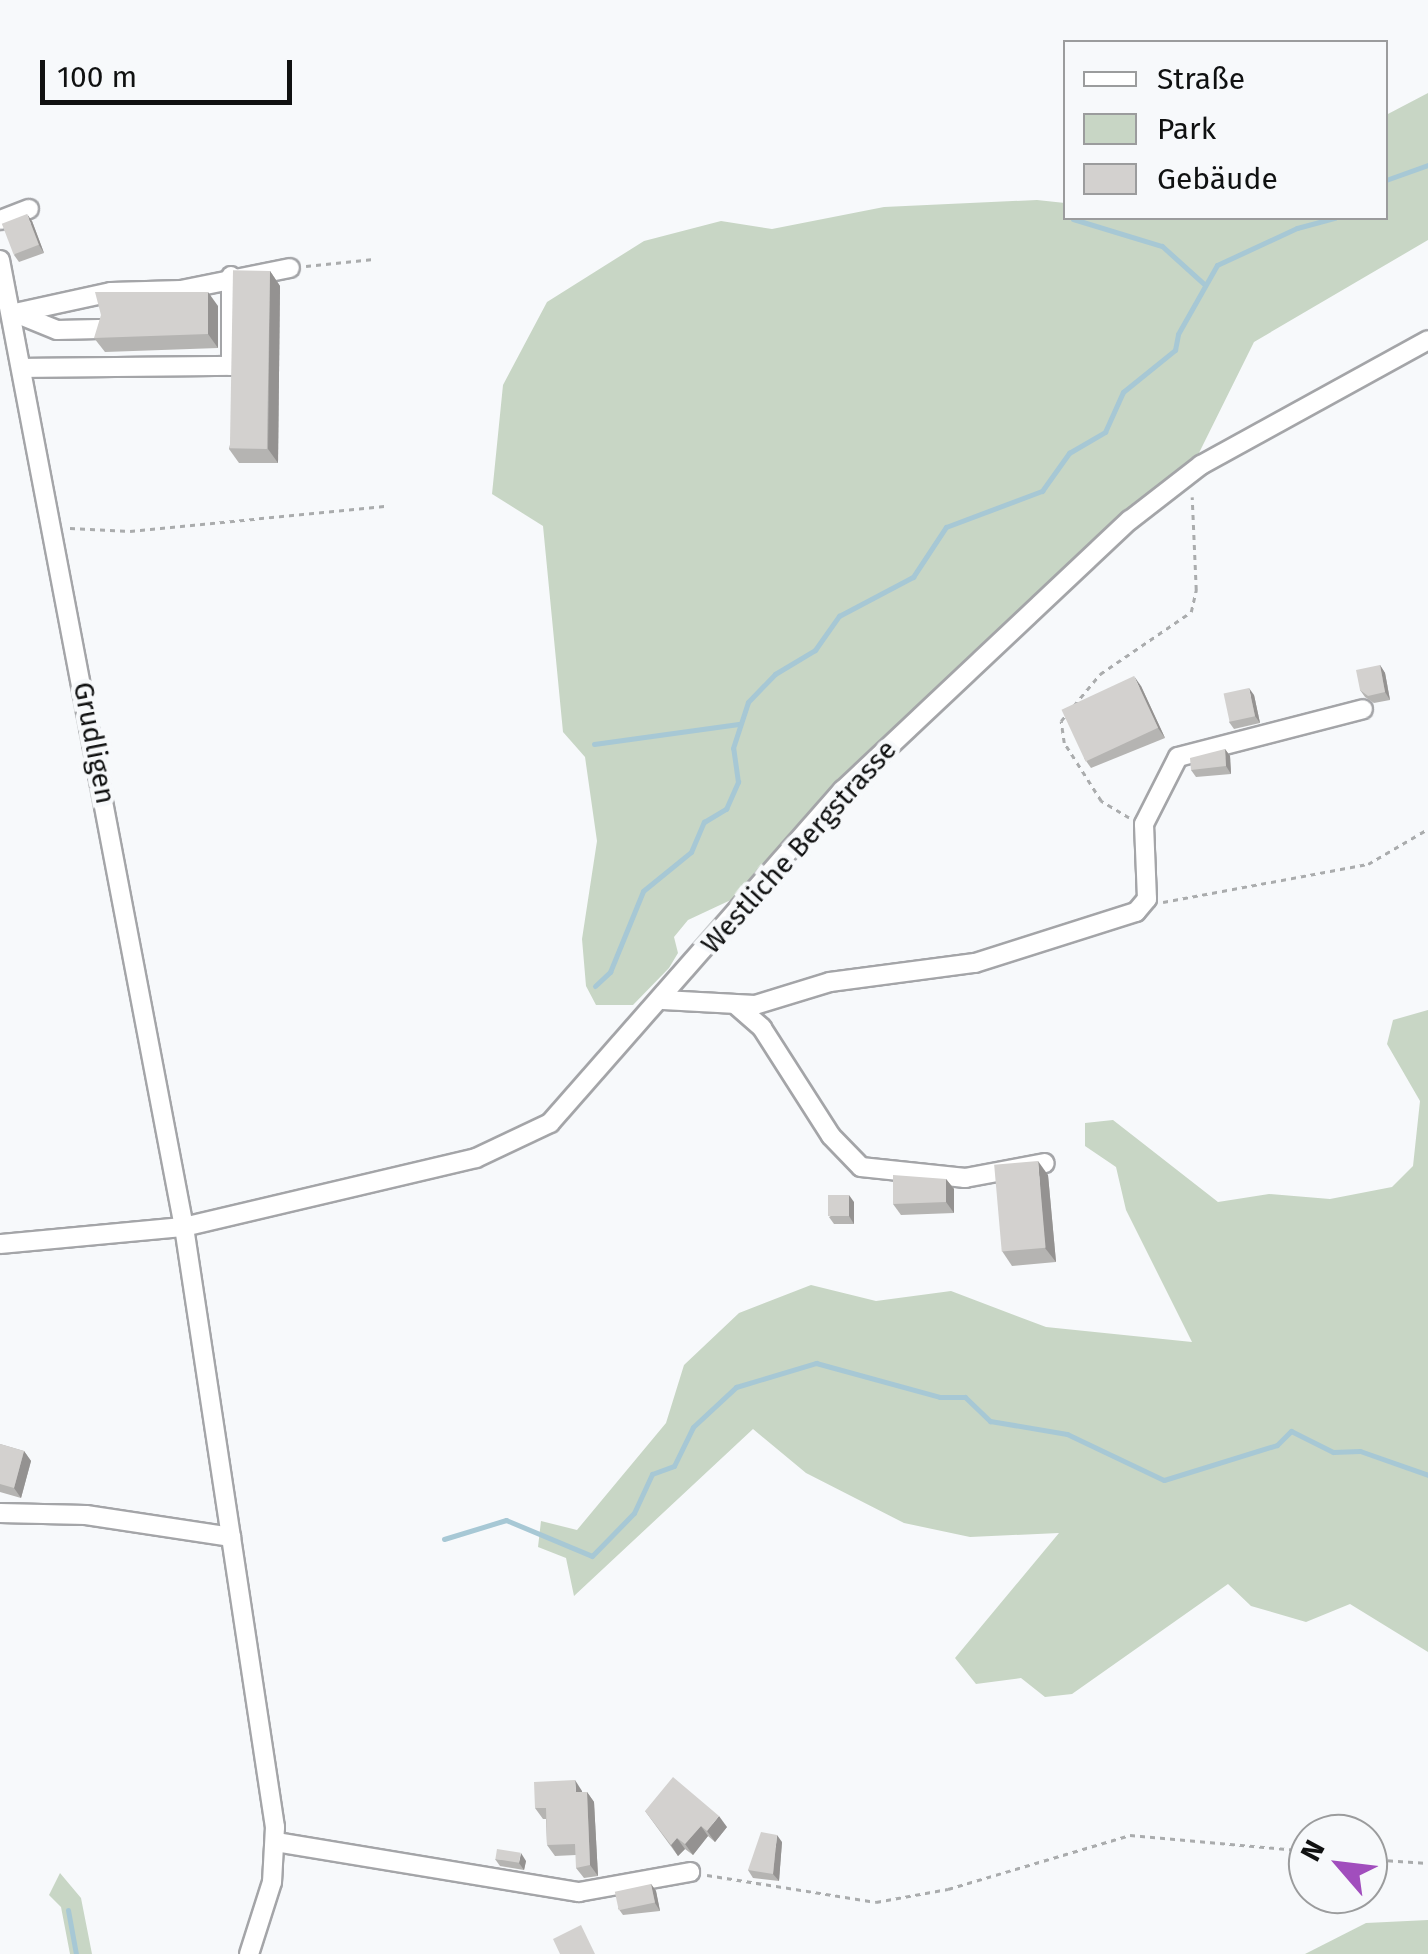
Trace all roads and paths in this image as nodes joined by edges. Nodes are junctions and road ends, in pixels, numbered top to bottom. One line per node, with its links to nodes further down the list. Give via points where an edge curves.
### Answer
1 (29, 209): 2 (street)
2 (0, 220)
3 (374, 259): 5 (path)
4 (0, 260): 7 (street, Grudligen)
5 (290, 268): 6 (street)
6 (231, 276): 7 (street, via 181,290 110,292); 10 (street, via 231,366)
7 (15, 313): 8 (street, via 57,330); 10 (street, Grudligen)
8 (99, 329)
9 (1428, 340): 11 (street, Westliche Bergstrasse)
10 (25, 368): 13 (street, Grudligen)
11 (1186, 476): 15 (path, via 1196,590 1191,612 1100,674 1061,721 1064,744 1102,801); 18 (street, Westliche Bergstrasse, via 1130,520 843,790)
12 (387, 506): 13 (path, via 130,531)
13 (54, 527): 21 (street, Grudligen)
14 (1363, 709): 15 (street, via 1238,744 1184,751)
15 (1144, 824): 17 (street)
16 (1428, 829): 17 (path, via 1368,864 1192,899)
17 (1147, 898): 19 (street, via 1136,912 976,963 830,982)
18 (663, 1000): 19 (street); 21 (street, Westliche Bergstrasse, via 584,1092 520,1142)
19 (737, 1006): 20 (street, via 762,1028 838,1145 861,1166 965,1178)
20 (1045, 1163)
21 (184, 1227): 22 (street, Westliche Bergstrasse); 24 (street, Grudligen)
22 (0, 1244)
23 (0, 1513): 24 (street, via 86,1515)
24 (232, 1537): 25 (street, Grudligen)
25 (276, 1842): 29 (street, via 579,1892); 30 (street, Grudligen, via 272,1882)
26 (1288, 1850): 29 (path, via 1130,1835 948,1889 876,1902)
27 (1388, 1861): 28 (path)
28 (1428, 1864)
29 (690, 1872)
30 (248, 1954)

